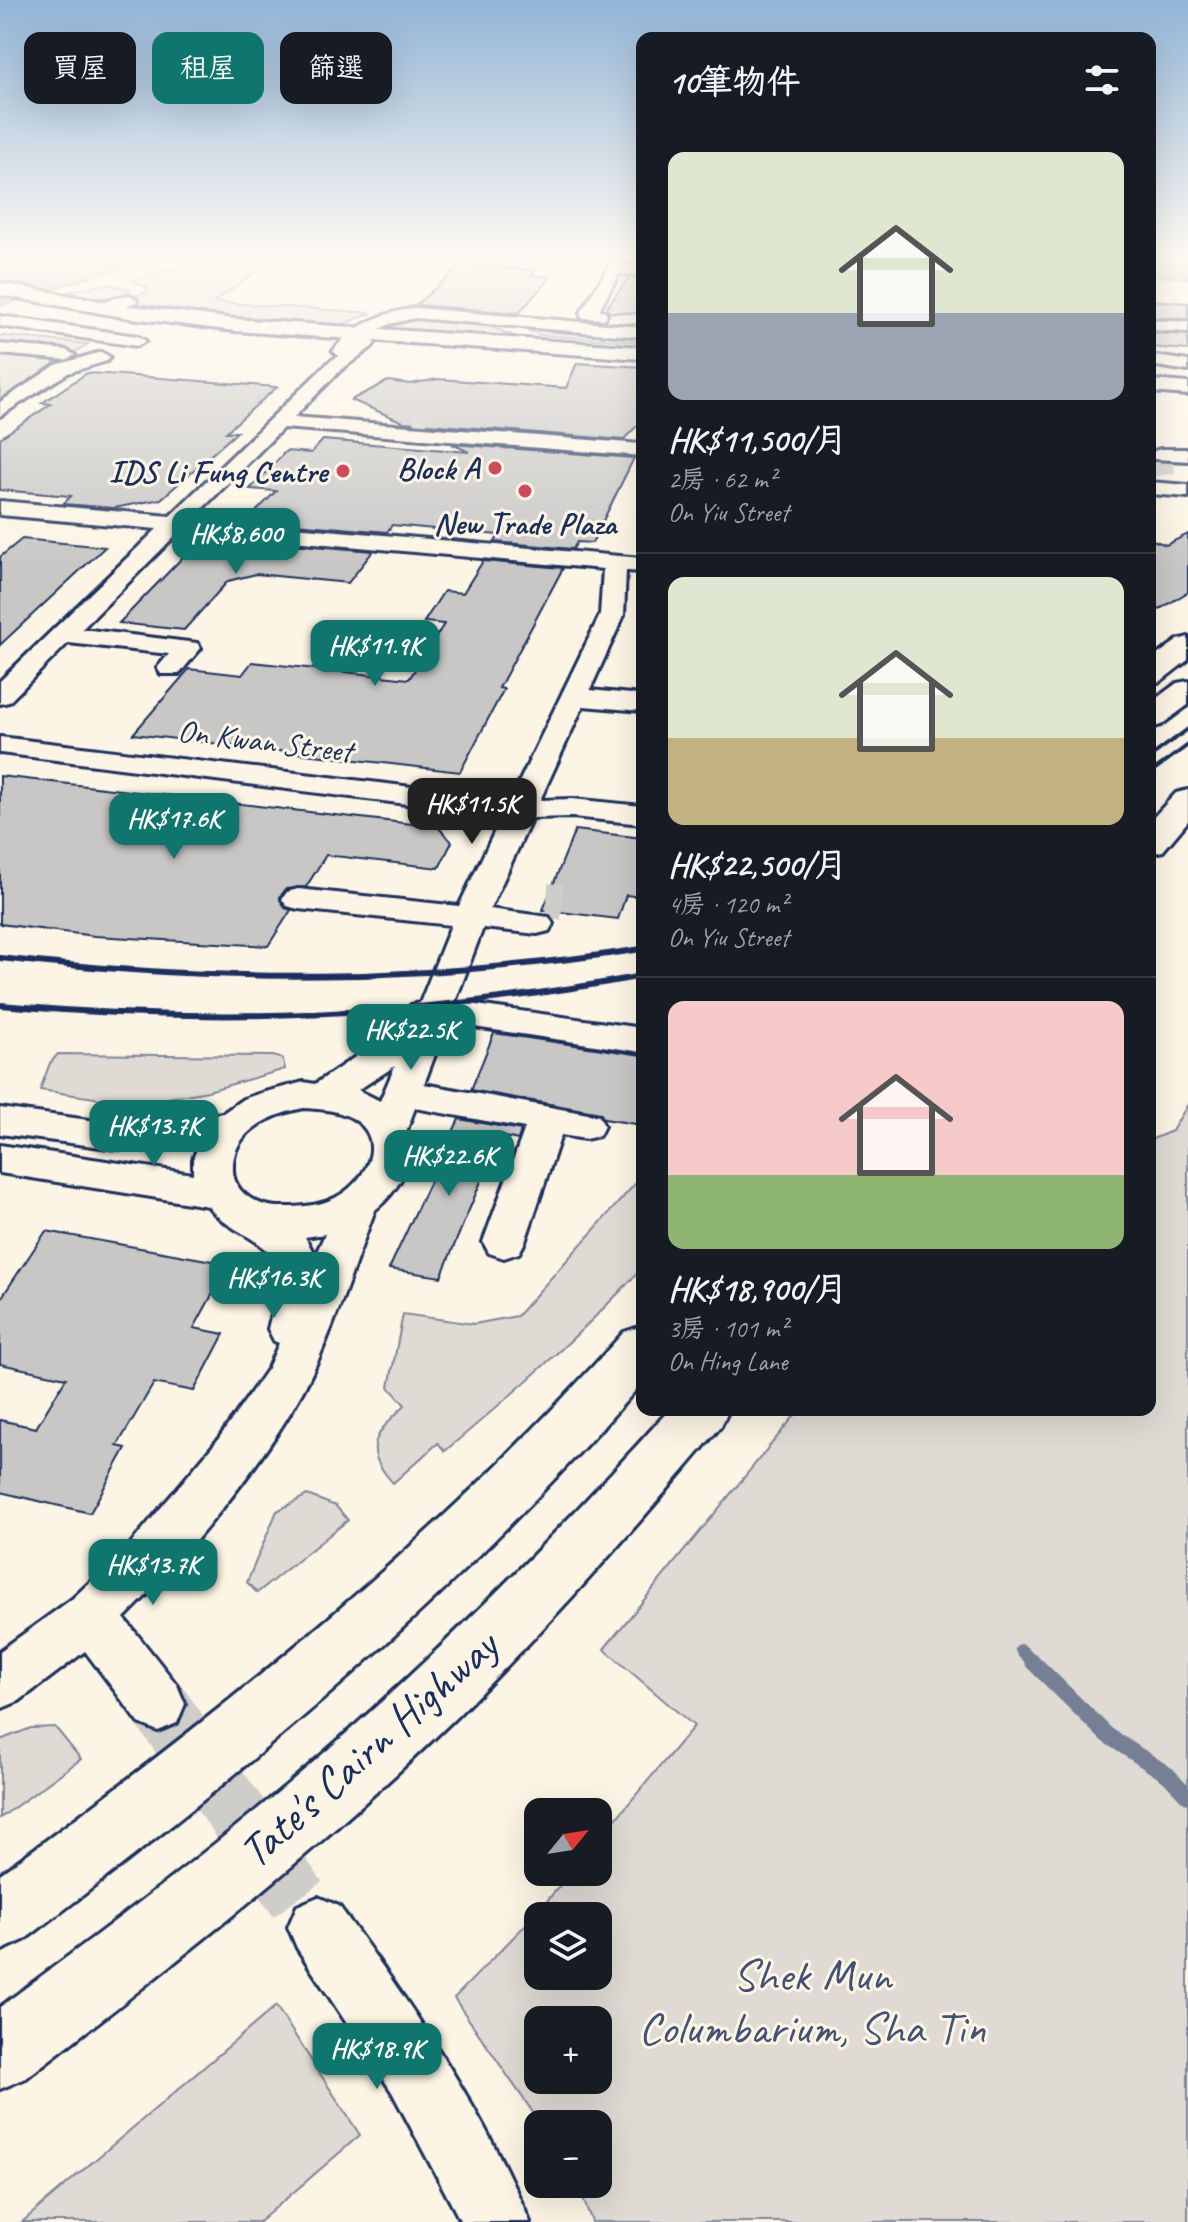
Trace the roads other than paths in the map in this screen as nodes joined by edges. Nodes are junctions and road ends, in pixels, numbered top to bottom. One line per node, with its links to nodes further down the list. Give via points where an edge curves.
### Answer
1 (86, 362): 11 (street, via 62,369)
2 (338, 362): 12 (street)
3 (363, 362): 6 (street)
4 (1161, 362): 5 (street)
5 (1188, 366)
6 (368, 368)
7 (1188, 389): 8 (main road)
8 (1156, 395)
9 (1156, 395): 10 (main road)
10 (1188, 400)
11 (0, 410)
12 (280, 422): 13 (street, via 602,440); 18 (street)
13 (636, 448)
14 (1188, 455): 15 (street)
15 (1160, 477): 16 (street)
16 (1188, 491)
17 (0, 508): 18 (street)
18 (177, 522): 19 (street); 23 (street)
19 (364, 539): 20 (street); 21 (street)
20 (615, 563): 22 (street); 26 (street)
21 (342, 565)
22 (636, 565)
23 (103, 595): 25 (street); 27 (street)
24 (636, 598): 26 (street)
25 (135, 599)
26 (612, 615): 32 (street)
27 (62, 635): 29 (street, via 188,648); 34 (street)
28 (1188, 646): 30 (main road)
29 (170, 668)
30 (1156, 670)
31 (636, 679): 32 (street)
32 (580, 684): 35 (street); 39 (street)
33 (1188, 690): 36 (main road)
34 (0, 696)
35 (636, 701)
36 (1156, 714)
37 (0, 745): 39 (street, On Kwan Street)
38 (1186, 803): 41 (main road)
39 (520, 809): 40 (street, On Kwan Street); 43 (street)
40 (636, 814)
41 (1156, 836)
42 (298, 899): 43 (street)
43 (476, 905): 44 (street); 45 (street)
44 (542, 912)
45 (439, 1000): 46 (street, via 590,1039); 47 (street); 48 (street, via 386,1054)
46 (636, 1040)
47 (403, 1093): 51 (street); 55 (street, via 564,1120)
48 (325, 1095): 50 (street, via 282,1099 256,1108); 51 (street, via 363,1106)
49 (0, 1121): 50 (street, via 104,1137 155,1137)
50 (234, 1124): 53 (street, via 220,1140 212,1176)
51 (388, 1130): 54 (street, via 393,1149 389,1169)
52 (0, 1159): 53 (street)
53 (235, 1205): 54 (street, via 295,1224); 58 (street, via 289,1244 301,1292 270,1383)
54 (357, 1205): 58 (street, via 287,1377)
55 (504, 1242)
56 (636, 1353): 62 (main road, via 542,1455 334,1652 128,1821)
57 (697, 1416): 64 (main road, Tate's Cairn Highway, via 507,1623 325,1795 150,1940)
58 (234, 1455): 59 (street, via 146,1563)
59 (90, 1616): 60 (street); 61 (street)
60 (0, 1683)
61 (158, 1704)
62 (0, 1916)
63 (318, 1927): 65 (street, via 440,2108)
64 (0, 2052)
65 (496, 2222)

